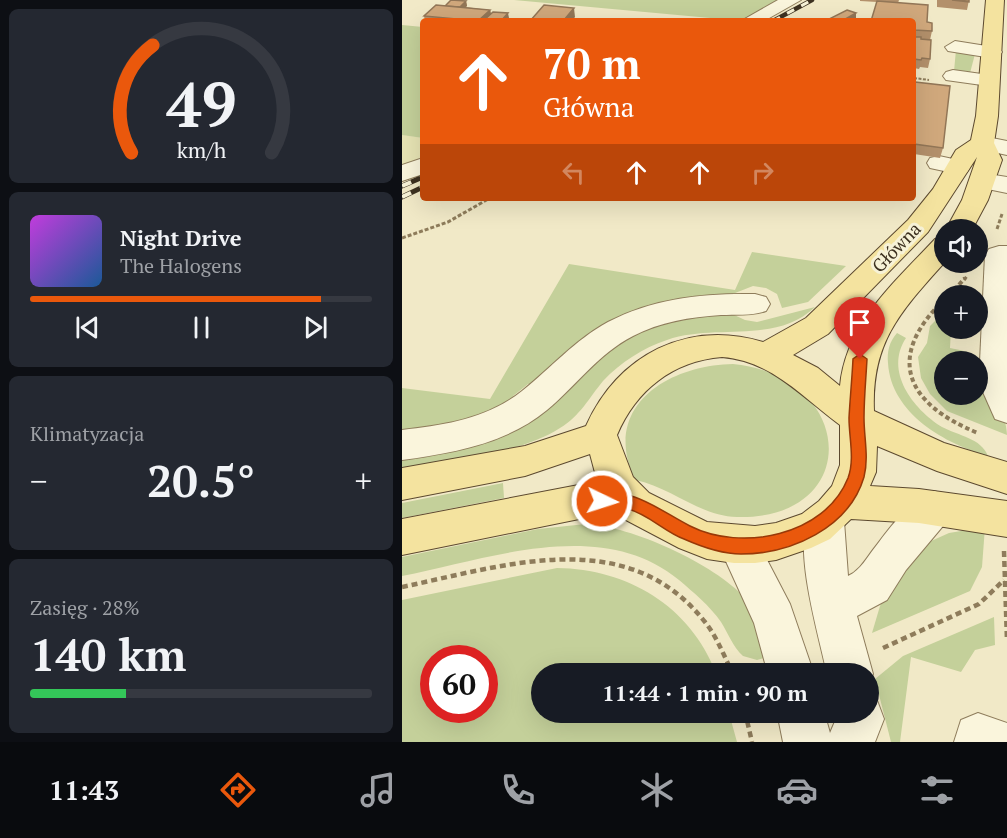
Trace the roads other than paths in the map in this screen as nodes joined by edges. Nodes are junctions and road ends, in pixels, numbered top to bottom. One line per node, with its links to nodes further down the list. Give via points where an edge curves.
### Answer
1 (792, 0): 3 (street)
2 (995, 0): 5 (main road, Główna)
3 (756, 18)
4 (955, 47): 5 (street)
5 (992, 52): 7 (main road, Główna)
6 (953, 76): 7 (street)
7 (989, 81): 8 (main road, Główna)
8 (982, 143): 9 (street); 12 (main road, Główna, via 990,160)
9 (1007, 148)
10 (420, 166): 11 (street)
11 (402, 174)
12 (972, 174): 13 (main road, Główna); 17 (main road, Główna, via 817,327)
13 (960, 219)
14 (1007, 255): 18 (street, via 999,255 996,382)
15 (934, 258): 19 (main road, Główna, via 873,329 860,359)
16 (755, 304): 21 (street, via 702,304 635,321 597,343 516,414 471,434)
17 (765, 356): 19 (main road, via 801,374); 20 (main road, via 723,344 688,351 654,365 619,396 606,414)
18 (1007, 409)
19 (857, 419): 22 (main road, via 936,457); 26 (main road, Główna, via 860,454 856,477)
20 (599, 436): 23 (main road, via 525,461); 24 (main road, via 608,447 615,483)
21 (402, 445)
22 (1007, 478)
23 (402, 484)
24 (630, 502): 28 (main road, via 589,500); 29 (main road, via 687,533)
25 (934, 508): 26 (main road); 27 (main road); 30 (street, via 872,586)
26 (833, 512): 29 (main road, via 806,533 781,541); 30 (street, via 827,580)
27 (1007, 519)
28 (402, 537)
29 (739, 546): 32 (street, via 771,610)
30 (834, 605): 31 (street)
31 (865, 661)
32 (788, 663)
33 (802, 723): 35 (street)
34 (858, 723): 36 (street)
35 (810, 742)
36 (851, 742)
37 (978, 742): 38 (street, via 978,737)
38 (995, 742)

